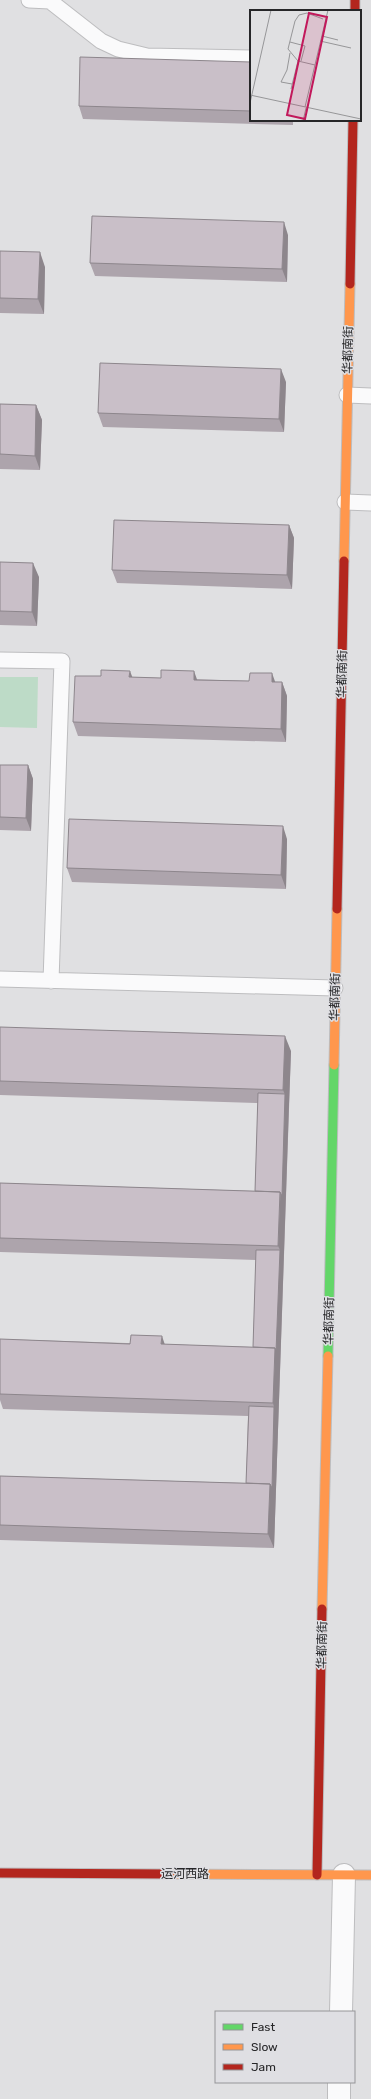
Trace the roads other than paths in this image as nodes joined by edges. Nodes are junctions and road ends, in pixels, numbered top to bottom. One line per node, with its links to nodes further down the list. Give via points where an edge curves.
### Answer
1 (29, 0): 2 (lane, via 50,1 101,42 125,51 147,56)
2 (250, 58)
3 (353, 121): 4 (street, 华都南街)
4 (347, 396): 5 (lane); 6 (street, 华都南街)
5 (371, 396)
6 (345, 502): 7 (lane); 11 (street, 华都南街)
7 (371, 503)
8 (0, 660): 10 (lane, via 62,661)
9 (0, 979): 10 (lane)
10 (51, 980): 11 (lane)
11 (335, 988): 13 (street, 华都南街)
12 (0, 1873): 13 (street, 运河西路)
13 (318, 1875): 14 (street, 运河西路)
14 (344, 1875): 15 (street, 运河西路); 16 (street)
15 (371, 1875)
16 (341, 2011)
17 (339, 2083): 18 (street)
18 (339, 2099)

